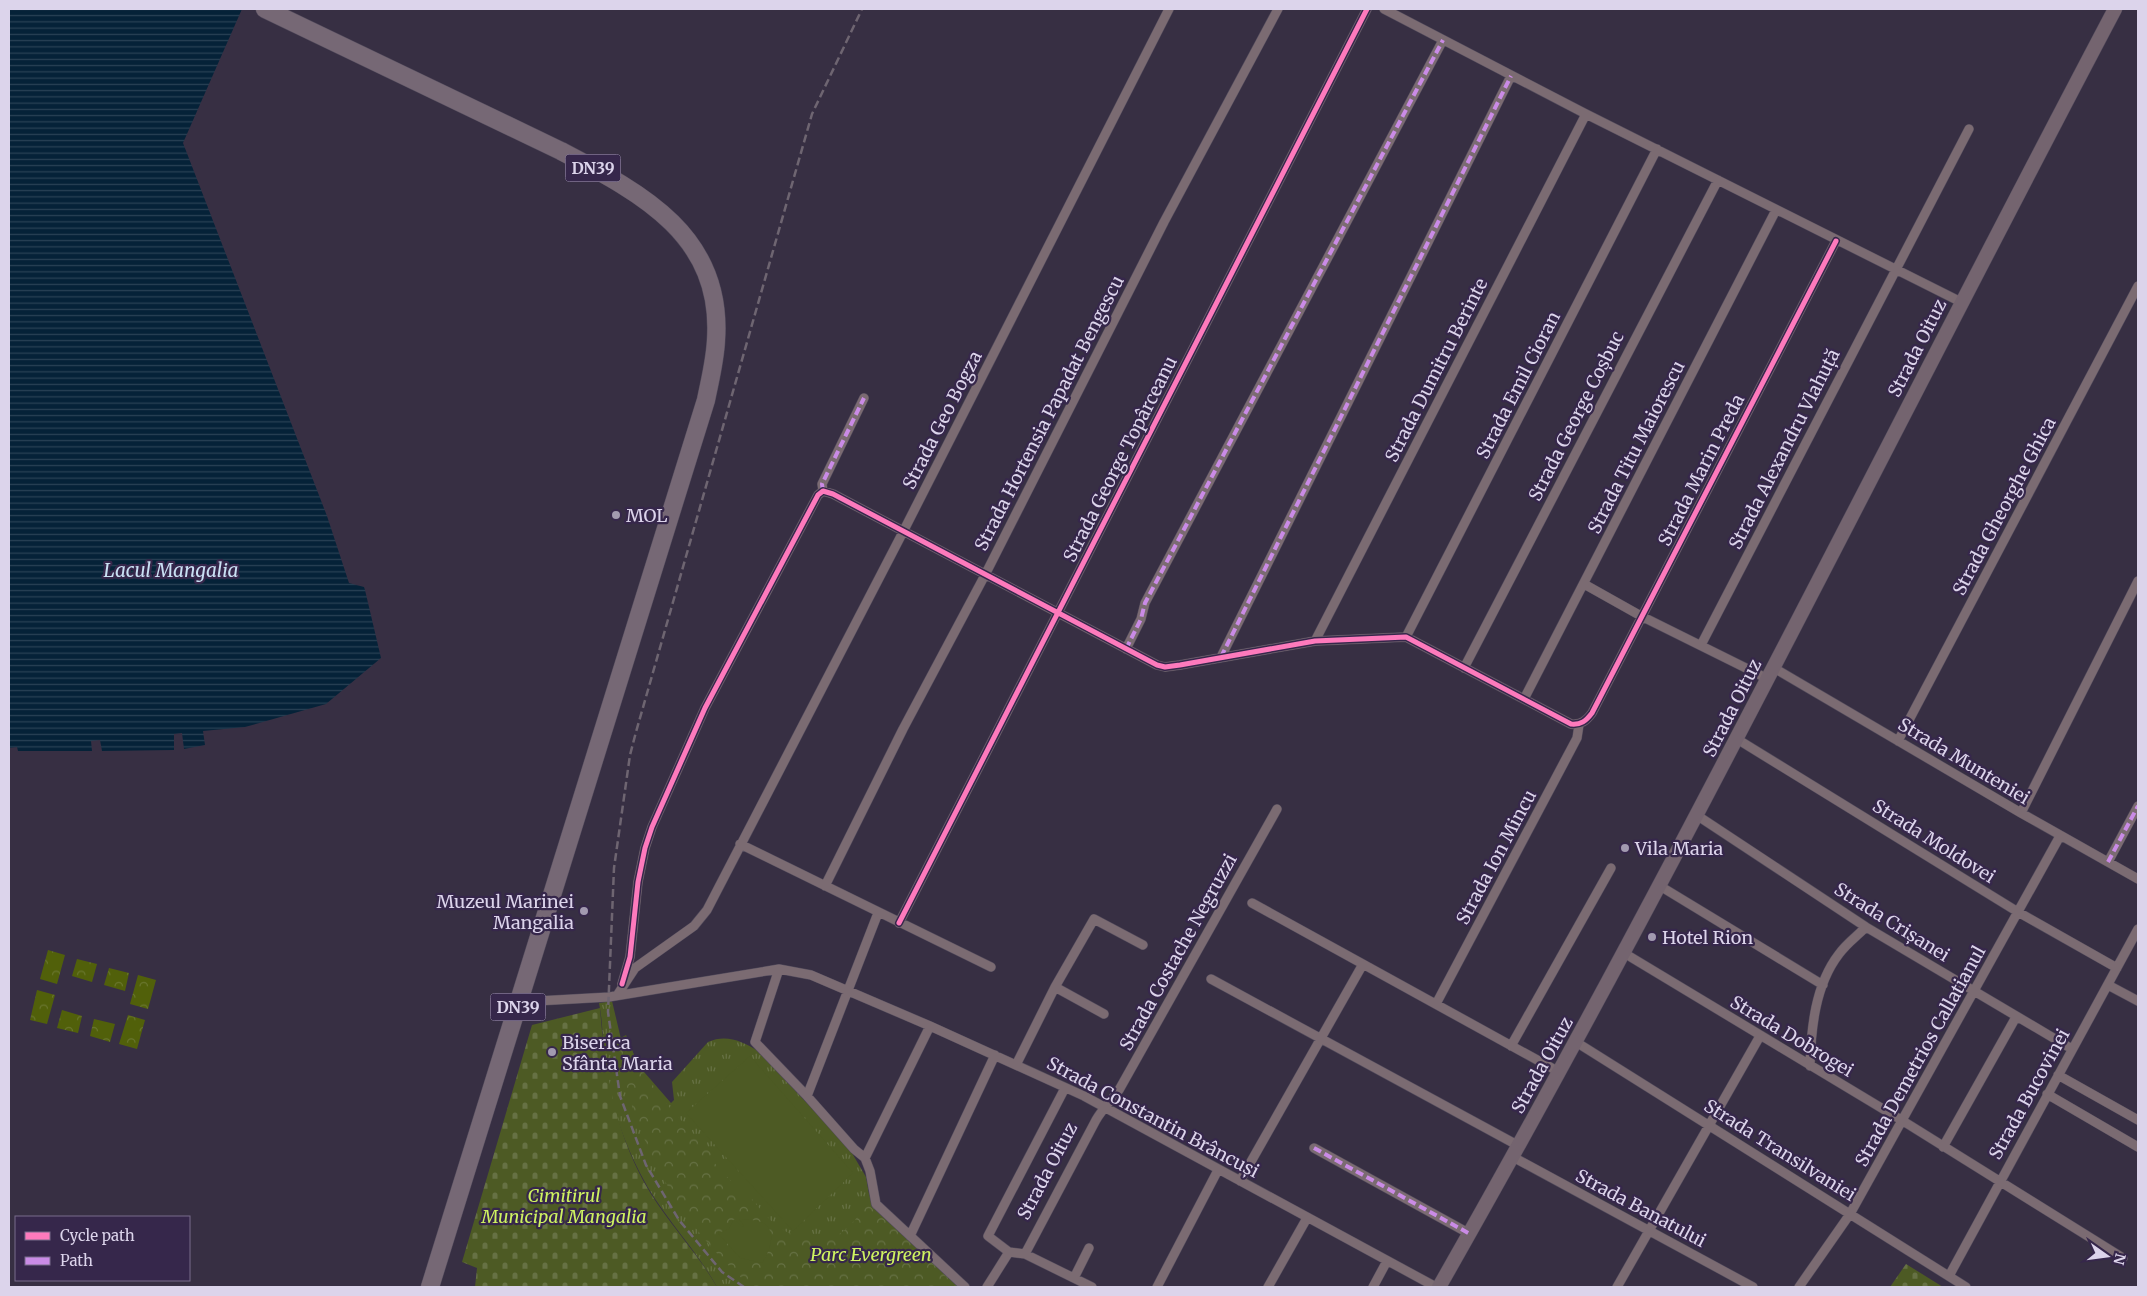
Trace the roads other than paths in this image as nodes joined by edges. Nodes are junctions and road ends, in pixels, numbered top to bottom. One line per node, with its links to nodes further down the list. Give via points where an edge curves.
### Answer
1 (265, 9): 69 (highway, DN39, via 561,151 649,202 695,251 709,282 716,339 706,400)
2 (1169, 9): 20 (street, Strada Geo Bogza)
3 (1278, 9): 21 (street, Strada Hortensia Papadat Bengescu, via 1164,222)
4 (1367, 9): 24 (street, Strada George Topârceanu)
5 (1384, 9): 7 (street)
6 (2115, 9): 17 (main road, Strada Oituz)
7 (1443, 40): 8 (street); 29 (street, via 1145,604)
8 (1511, 76): 9 (street); 30 (street)
9 (1586, 114): 11 (street); 27 (street, Strada Dumitru Berinte)
10 (1969, 129): 15 (street)
11 (1658, 149): 12 (street); 26 (street, Strada Emil Cioran)
12 (1718, 180): 13 (street); 31 (street, Strada George Coșbuc)
13 (1776, 210): 14 (street); 23 (street, Strada Titu Maiorescu)
14 (1836, 241): 15 (street); 25 (street, Strada Marin Preda)
15 (1896, 268): 17 (street); 28 (street, Strada Alexandru Vlahuță)
16 (2138, 286): 36 (street, Strada Gheorghe Ghica)
17 (1961, 302): 32 (main road, Strada Oituz)
18 (864, 398): 19 (street, via 822,484)
19 (823, 491): 20 (street); 61 (street, via 705,708 652,827 638,882 630,957)
20 (903, 532): 21 (street); 42 (street, Strada Geo Bogza)
21 (985, 575): 24 (street); 46 (street, Strada Hortensia Papadat Bengescu, via 903,728)
22 (2138, 581): 39 (street)
23 (1584, 584): 25 (street, Strada Munteniei); 33 (street, Strada Titu Maiorescu)
24 (1057, 612): 29 (street); 51 (street, Strada George Topârceanu)
25 (1641, 616): 28 (street, Strada Munteniei); 34 (street, Strada Marin Preda, via 1592,713)
26 (1406, 636): 27 (street); 31 (street)
27 (1315, 641): 30 (street)
28 (1701, 645): 32 (street, Strada Munteniei)
29 (1126, 649): 30 (street, via 1165,667)
30 (1221, 657)
31 (1464, 668): 33 (street)
32 (1771, 674): 35 (main road, Strada Oituz); 36 (street, Strada Munteniei)
33 (1524, 699): 34 (street, via 1571,724)
34 (1579, 725): 70 (street, Strada Ion Mincu, via 1577,738)
35 (1737, 738): 40 (main road, Strada Oituz); 49 (street, Strada Moldovei)
36 (1898, 741): 39 (street, Strada Munteniei)
37 (2138, 806): 43 (street)
38 (1277, 809): 87 (street, Strada Costache Negruzzi, via 1119,1090)
39 (2021, 814): 41 (street, Strada Munteniei)
40 (1698, 816): 47 (main road, Strada Oituz); 52 (street, Strada Crișanei)
41 (2060, 836): 43 (street, Strada Munteniei); 49 (street, Strada Demetrios Callatianul)
42 (740, 844): 46 (street); 61 (street, Strada Geo Bogza, via 707,910 694,926 635,968)
43 (2108, 862): 45 (street, Strada Munteniei)
44 (1612, 868): 77 (street)
45 (2138, 879)
46 (825, 886): 50 (street)
47 (1660, 886): 55 (main road, Strada Oituz); 62 (street)
48 (1252, 902): 56 (street)
49 (2018, 912): 58 (street, Strada Moldovei); 66 (street, Strada Demetrios Callatianul)
50 (878, 913): 51 (street); 65 (street)
51 (899, 923): 57 (street)
52 (1866, 927): 62 (street, via 1839,954); 66 (street, Strada Crișanei)
53 (2138, 929): 58 (street, Strada Bucovinei)
54 (1142, 945): 64 (street, via 1094,919)
55 (1624, 953): 74 (street, Strada Dobrogei); 76 (main road, Strada Oituz)
56 (1363, 964): 70 (street); 75 (street)
57 (991, 967)
58 (2117, 968): 63 (street, Strada Bucovinei)
59 (779, 969): 65 (street, Strada Constantin Brâncuși, via 810,975); 67 (street, Strada Constantin Brâncuși); 86 (street, via 755,1042)
60 (1211, 979): 75 (street, Strada Banatului)
61 (622, 984): 67 (street)
62 (1823, 984): 81 (street, via 1811,1029)
63 (2108, 985): 68 (street); 78 (street, Strada Bucovinei)
64 (1055, 986): 71 (street); 80 (street)
65 (847, 992): 73 (street, Strada Constantin Brâncuși); 86 (street)
66 (1975, 992): 72 (street, Strada Crișanei); 89 (street, Strada Demetrios Callatianul)
67 (618, 994): 69 (street, Strada Constantin Brâncuși)
68 (2138, 1001)
69 (519, 1002): 108 (highway, DN39)
70 (1436, 1004): 77 (street)
71 (1104, 1014)
72 (2016, 1016): 78 (street, Strada Crișanei); 91 (street)
73 (930, 1026): 79 (street, Strada Constantin Brâncuși); 95 (street)
74 (1760, 1036): 81 (street, Strada Dobrogei); 90 (street)
75 (1320, 1038): 94 (street, Strada Banatului); 97 (street)
76 (1576, 1042): 82 (main road, Strada Oituz); 90 (street, Strada Transilvaniei)
77 (1511, 1046): 82 (street)
78 (2072, 1049): 83 (street, Strada Bucovinei)
79 (995, 1055): 80 (street, Strada Constantin Brâncuși); 103 (street)
80 (1016, 1065): 84 (street, Strada Constantin Brâncuși)
81 (1810, 1066): 89 (street, Strada Dobrogei)
82 (1559, 1072): 94 (main road, Strada Oituz)
83 (2058, 1075): 85 (street, Strada Bucovinei); 88 (street)
84 (1065, 1088): 87 (street, Strada Constantin Brâncuși); 105 (street, via 988,1236)
85 (2047, 1094): 92 (street); 98 (street, Strada Bucovinei)
86 (807, 1096): 95 (street)
87 (1104, 1107): 96 (street, Strada Constantin Brâncuși); 106 (street, Strada Oituz)
88 (2138, 1120)
89 (1902, 1121): 91 (street, Strada Dobrogei); 99 (street, Strada Demetrios Callatianul)
90 (1709, 1125): 99 (street, Strada Transilvaniei); 101 (street)
91 (1944, 1147): 98 (street, Strada Dobrogei)
92 (2138, 1147)
93 (1314, 1148): 102 (street)
94 (1516, 1152): 101 (street, Strada Banatului); 102 (main road, Strada Oituz)
95 (865, 1158): 103 (street, via 876,1204)
96 (1218, 1170): 97 (street, Strada Constantin Brâncuși); 118 (street)
97 (1240, 1181): 100 (street, Strada Constantin Brâncuși)
98 (1999, 1182): 107 (street, Strada Dobrogei); 110 (street, Strada Bucovinei)
99 (1850, 1214): 110 (street, Strada Transilvaniei); 124 (street, Strada Demetrios Callatianul)
100 (1307, 1218): 109 (street, Strada Constantin Brâncuși); 119 (street)
101 (1649, 1231): 122 (street); 123 (street, Strada Banatului)
102 (1470, 1234): 121 (main road, Strada Oituz)
103 (910, 1236): 115 (street)
104 (1090, 1248): 111 (street)
105 (1009, 1252): 106 (street); 116 (street)
106 (1025, 1254): 111 (street)
107 (2123, 1258)
108 (440, 1260): 112 (highway, DN39); 113 (highway, DN39); 114 (highway)
109 (1388, 1261): 120 (street); 121 (street, Strada Constantin Brâncuși)
110 (1949, 1276): 125 (street, Strada Transilvaniei)
111 (1074, 1278): 117 (street)
112 (430, 1287)
113 (436, 1287)
114 (444, 1287)
115 (965, 1287)
116 (987, 1287)
117 (1092, 1287)
118 (1157, 1287)
119 (1268, 1287)
120 (1373, 1287)
121 (1438, 1287)
122 (1617, 1287)
123 (1753, 1287)
124 (1800, 1287)
125 (1966, 1287)

